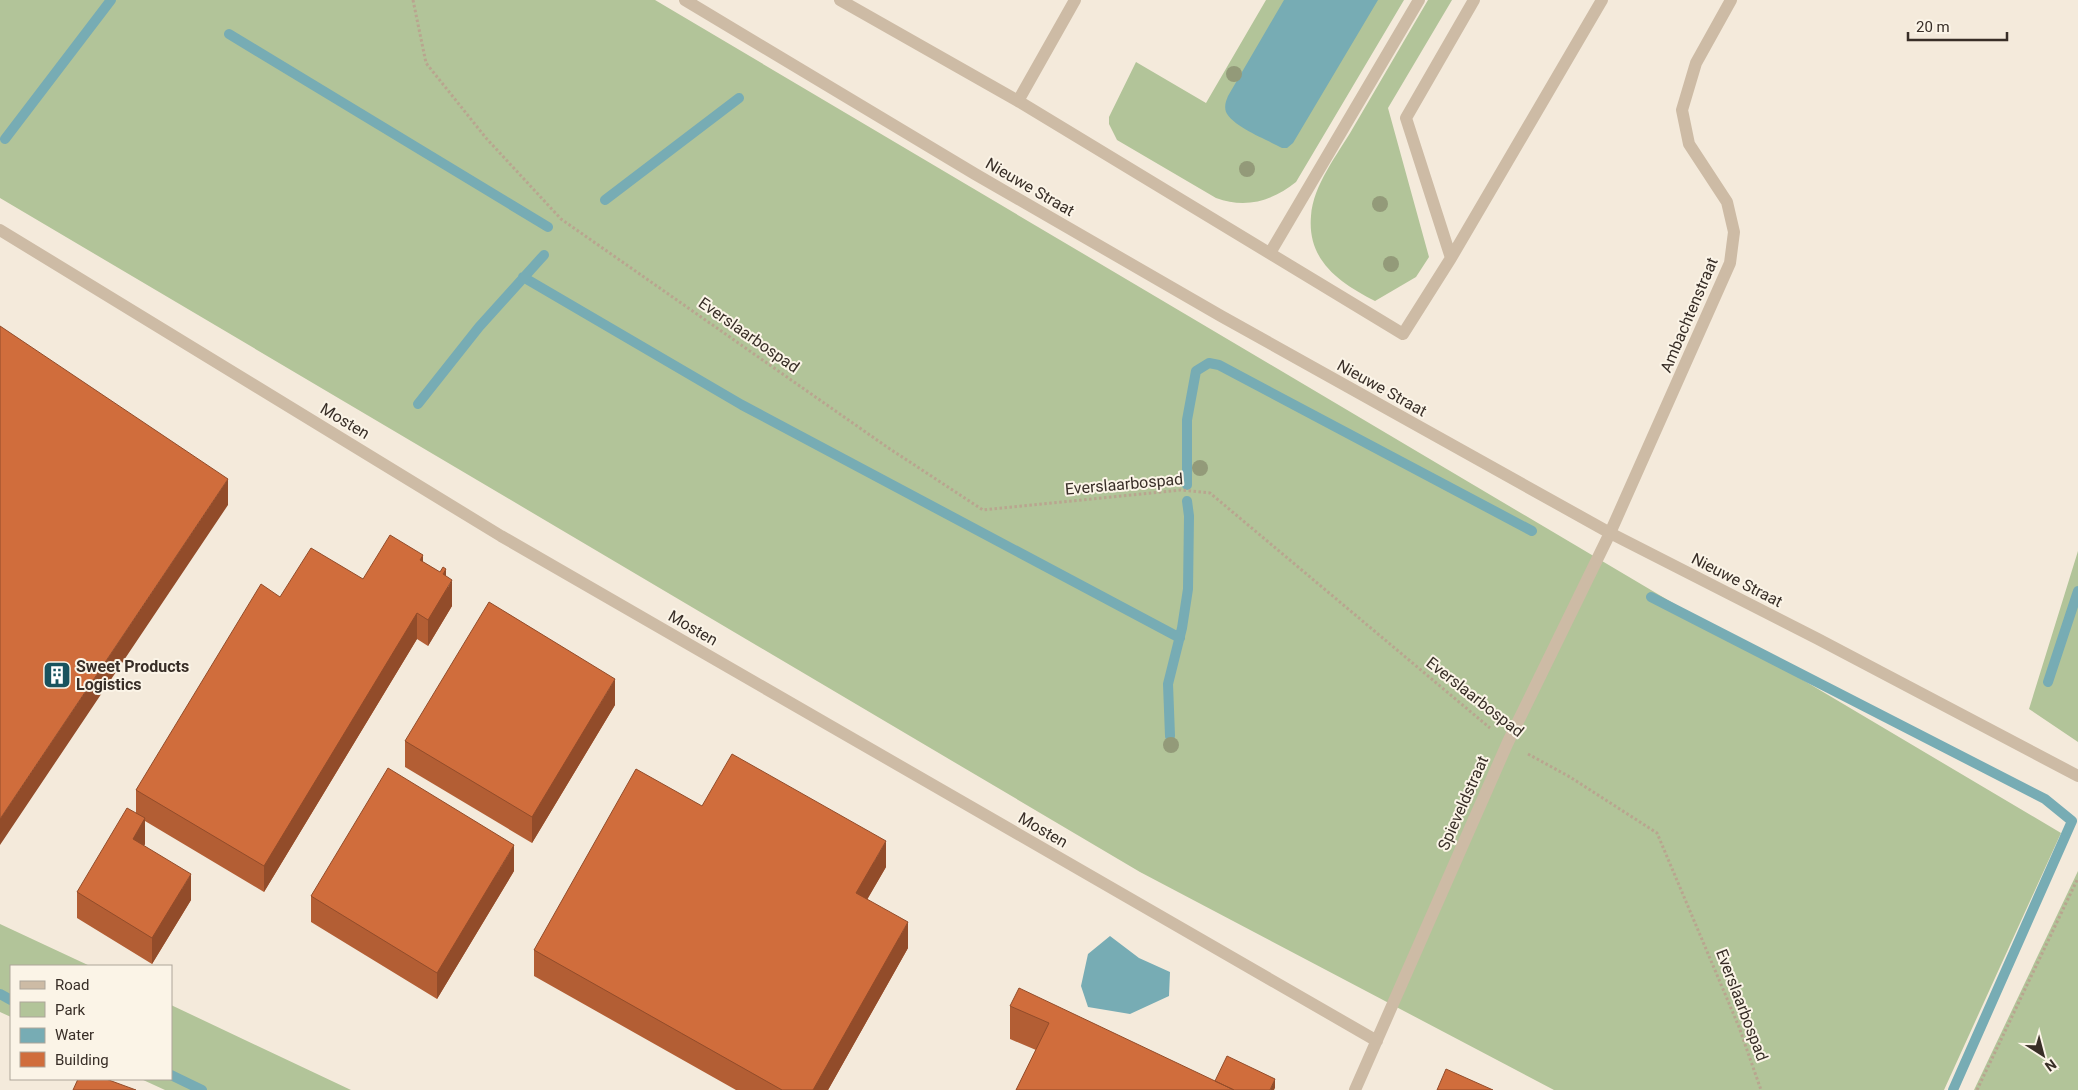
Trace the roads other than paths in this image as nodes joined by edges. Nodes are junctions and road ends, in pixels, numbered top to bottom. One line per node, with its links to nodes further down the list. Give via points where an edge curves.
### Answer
1 (685, 0): 12 (street, Nieuwe Straat, via 1195,302)
2 (840, 0): 8 (street)
3 (1075, 0): 8 (street)
4 (1419, 0): 10 (street)
5 (1474, 0): 11 (street, via 1406,118)
6 (1602, 0): 11 (street)
7 (1731, 0): 12 (street, Ambachtenstraat, via 1696,63 1682,110 1689,144 1728,202 1734,232 1730,263)
8 (1018, 100): 10 (street)
9 (0, 230): 14 (street, Mosten, via 501,536)
10 (1270, 253): 11 (street, via 1403,334)
11 (1452, 258)
12 (1610, 534): 13 (street, Nieuwe Straat); 14 (street, Spieveldstraat, via 1508,742)
13 (2078, 776)
14 (1377, 1041): 15 (street, Spieveldstraat)
15 (1355, 1090)

